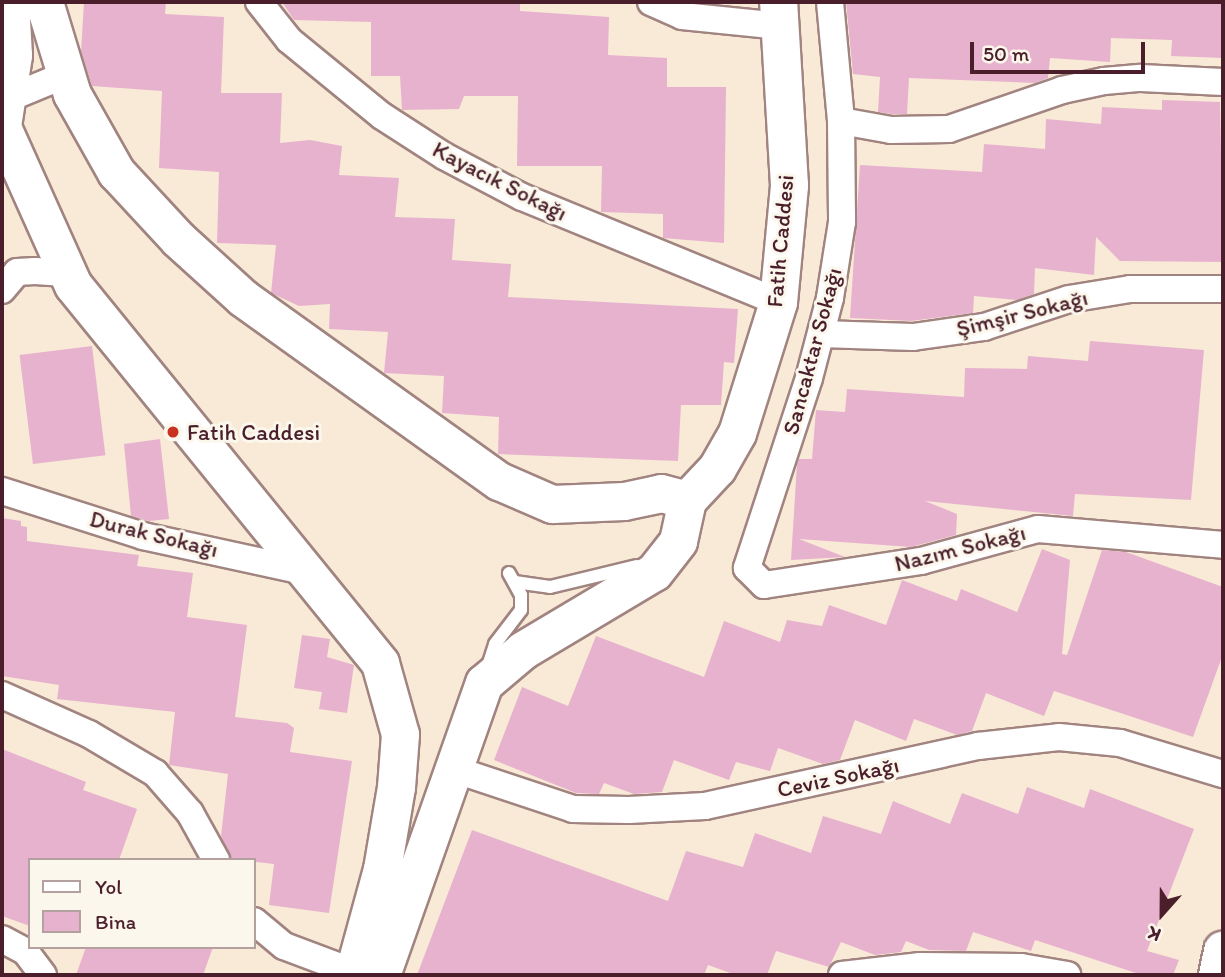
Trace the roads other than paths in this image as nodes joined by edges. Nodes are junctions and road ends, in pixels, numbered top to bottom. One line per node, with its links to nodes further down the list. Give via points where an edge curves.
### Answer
1 (10, 2): 9 (main road, via 13,55)
2 (44, 2): 7 (main road)
3 (259, 2): 14 (street, Kayacık Sokağı, via 289,40 382,116 444,156 522,197)
4 (651, 2): 6 (street, via 682,16)
5 (831, 2): 10 (street, Sancaktar Sokağı)
6 (779, 14): 14 (main road, Fatih Caddesi, via 789,185)
7 (65, 75): 9 (street); 17 (main road, via 116,172 178,239 243,298 499,481 552,504 624,501 662,493)
8 (1223, 82): 10 (street, via 1104,81 1062,90 949,129 891,130)
9 (2, 114): 11 (main road)
10 (841, 121): 15 (street, Sancaktar Sokağı, via 842,222)
11 (73, 285): 12 (street, via 61,273 17,272); 21 (main road)
12 (2, 289)
13 (1223, 289): 15 (street, Şimşir Sokağı, via 1130,289 1069,299 984,327 913,337)
14 (778, 302): 17 (main road, Fatih Caddesi, via 737,433 717,468)
15 (821, 334): 20 (street, Sancaktar Sokağı)
16 (2, 491): 21 (street, Durak Sokağı, via 143,536)
17 (687, 500): 19 (main road, via 678,541)
18 (1223, 545): 20 (street, Nazım Sokağı, via 1038,529 921,562 764,585)
19 (667, 555): 22 (main road, via 635,586 523,650); 22 (lane, via 551,587 512,578 521,610 495,643)
20 (747, 568)
21 (308, 572): 24 (main road, via 380,663 400,734)
22 (484, 683): 25 (main road)
23 (2, 695): 27 (street, via 89,734 155,773 190,813)
24 (398, 751): 25 (main road, via 418,766); 31 (main road)
25 (453, 769): 26 (street, Ceviz Sokağı, via 573,809 629,810 705,806 978,746 1059,737 1120,743); 31 (main road)
26 (1223, 774)
27 (215, 858)
28 (256, 923): 31 (street, via 284,946)
29 (2, 939): 32 (street, via 25,951)
30 (1223, 951): 35 (main road)
31 (372, 974)
32 (43, 975)
33 (842, 975): 34 (street, via 920,966 1021,967)
34 (1067, 975)
35 (1218, 975)

